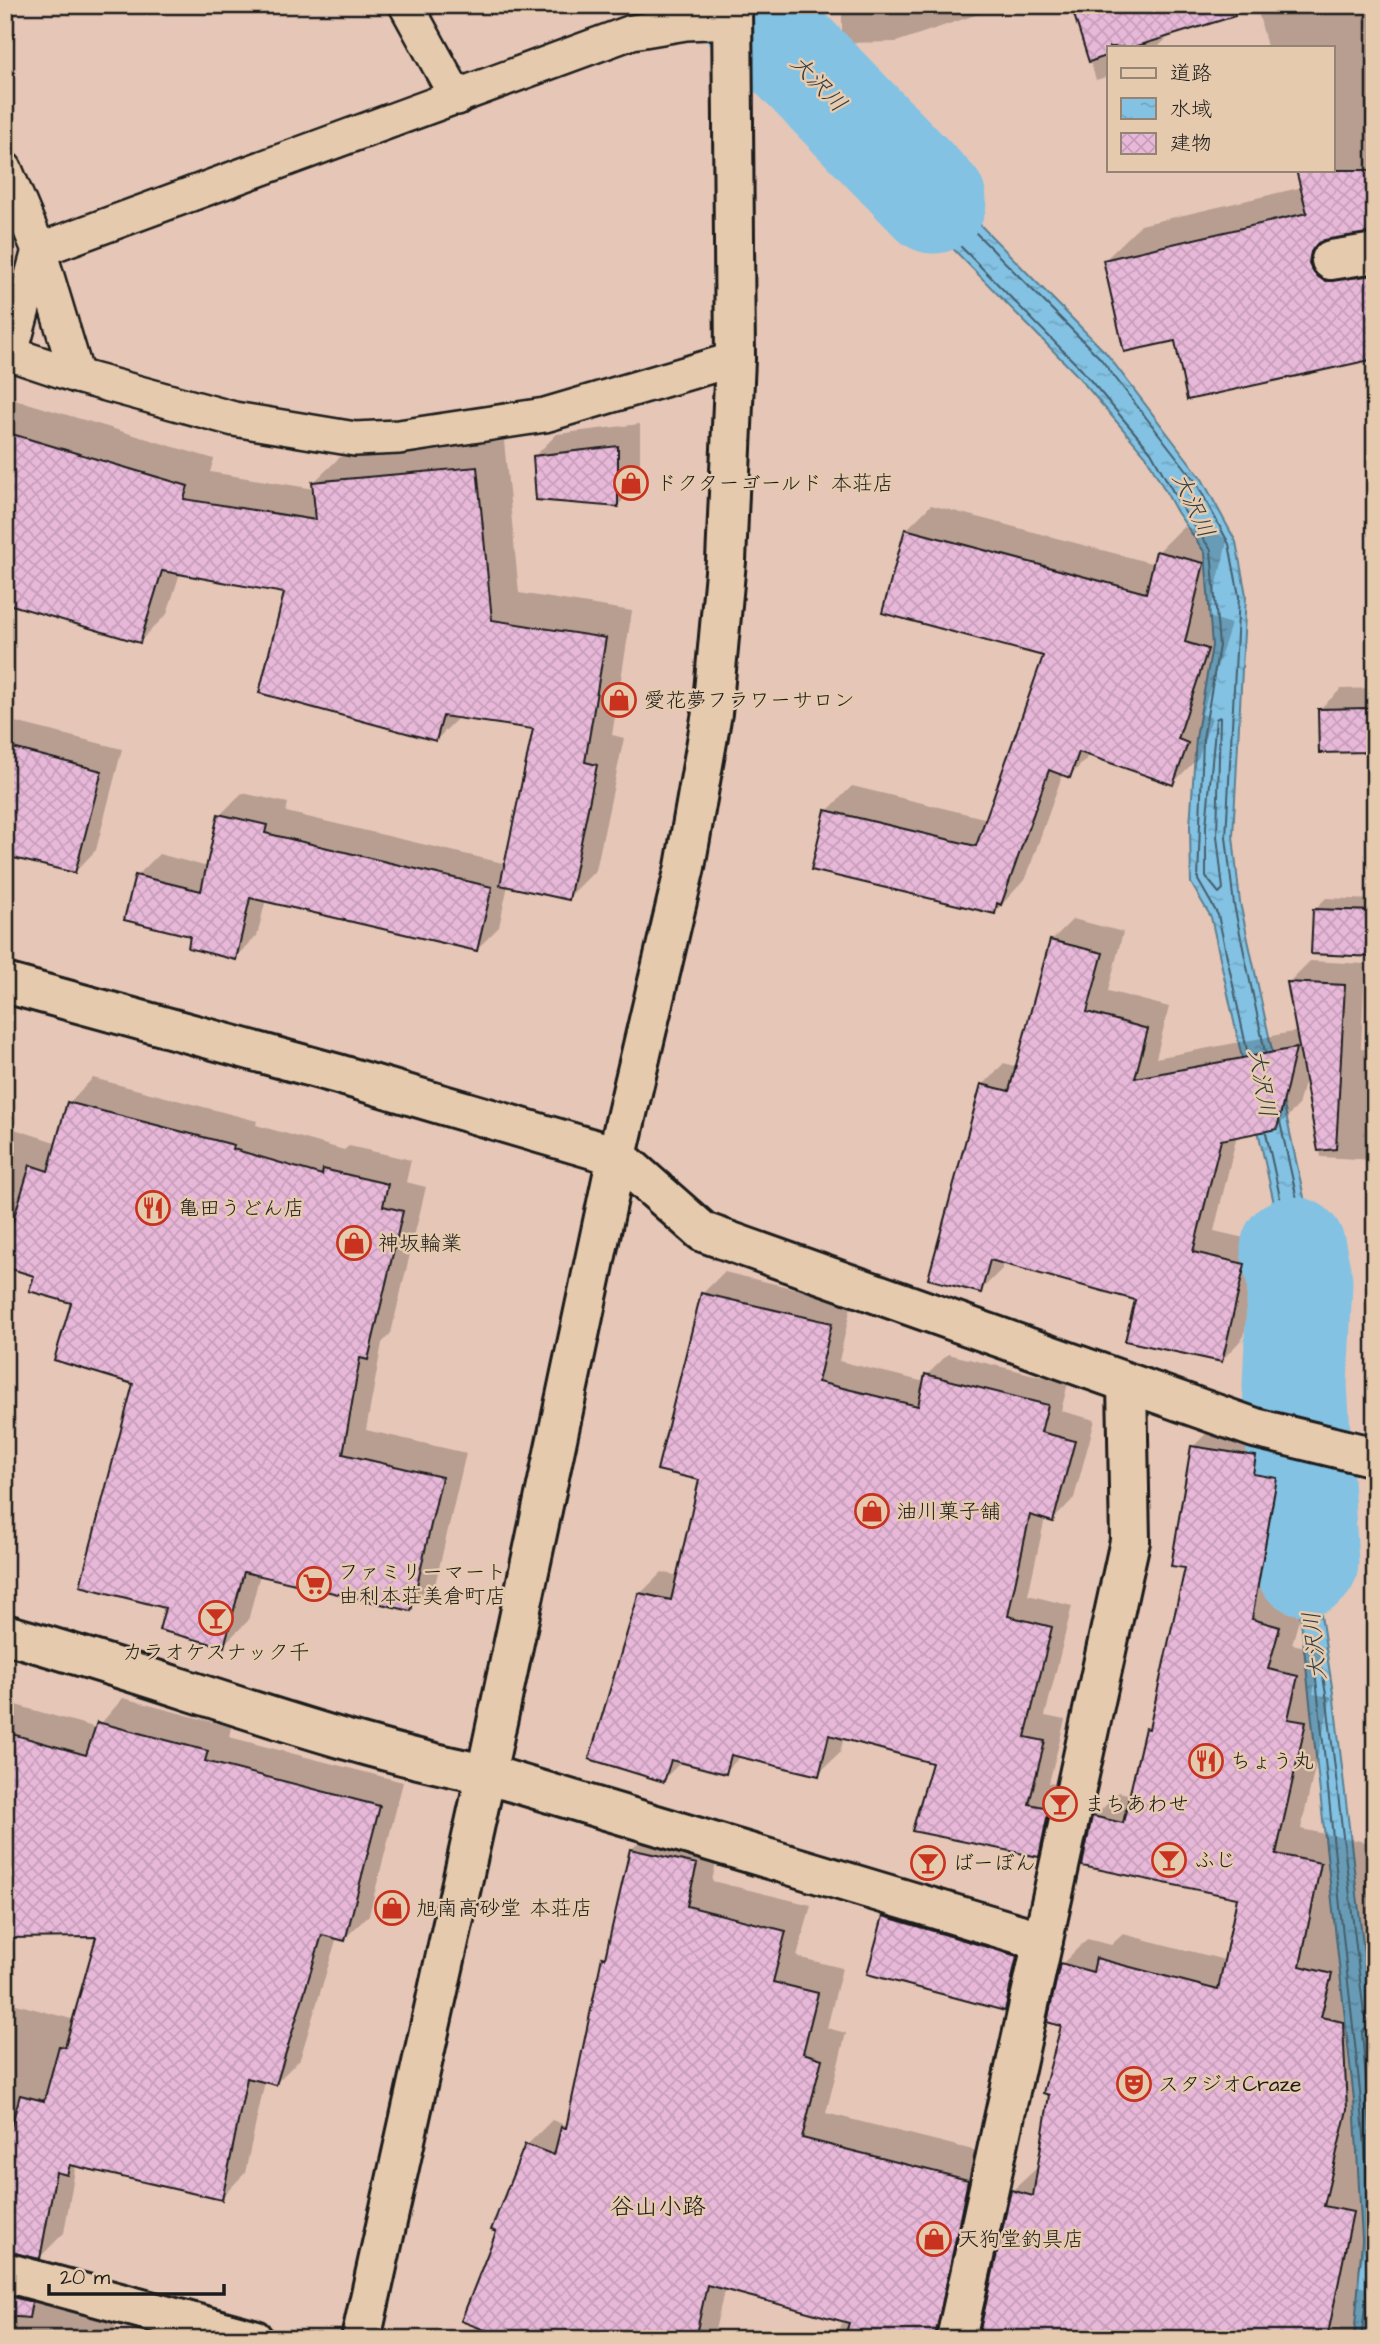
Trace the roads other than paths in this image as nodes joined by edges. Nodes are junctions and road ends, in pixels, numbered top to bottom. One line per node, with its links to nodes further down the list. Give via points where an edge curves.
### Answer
1 (406, 5): 3 (lane)
2 (733, 13): 3 (lane, via 646,28); 9 (street)
3 (457, 98): 5 (lane)
4 (5, 169): 5 (lane)
5 (39, 250): 8 (lane); 10 (lane)
6 (1375, 253): 7 (street)
7 (1331, 260)
8 (8, 353): 10 (lane)
9 (735, 359): 10 (lane, via 545,415 399,437 355,439 234,419); 12 (street, via 726,561 712,712 685,867)
10 (77, 376)
11 (5, 983): 12 (street)
12 (617, 1156): 13 (street, via 703,1232); 16 (street)
13 (1127, 1384): 14 (street, via 1255,1428); 17 (street, via 1130,1541)
14 (1375, 1457)
15 (5, 1634): 16 (street, via 406,1758)
16 (486, 1774): 17 (street); 20 (street)
17 (1043, 1941): 21 (street)
18 (5, 2272): 19 (street)
19 (253, 2339)
20 (361, 2339)
21 (956, 2339)

